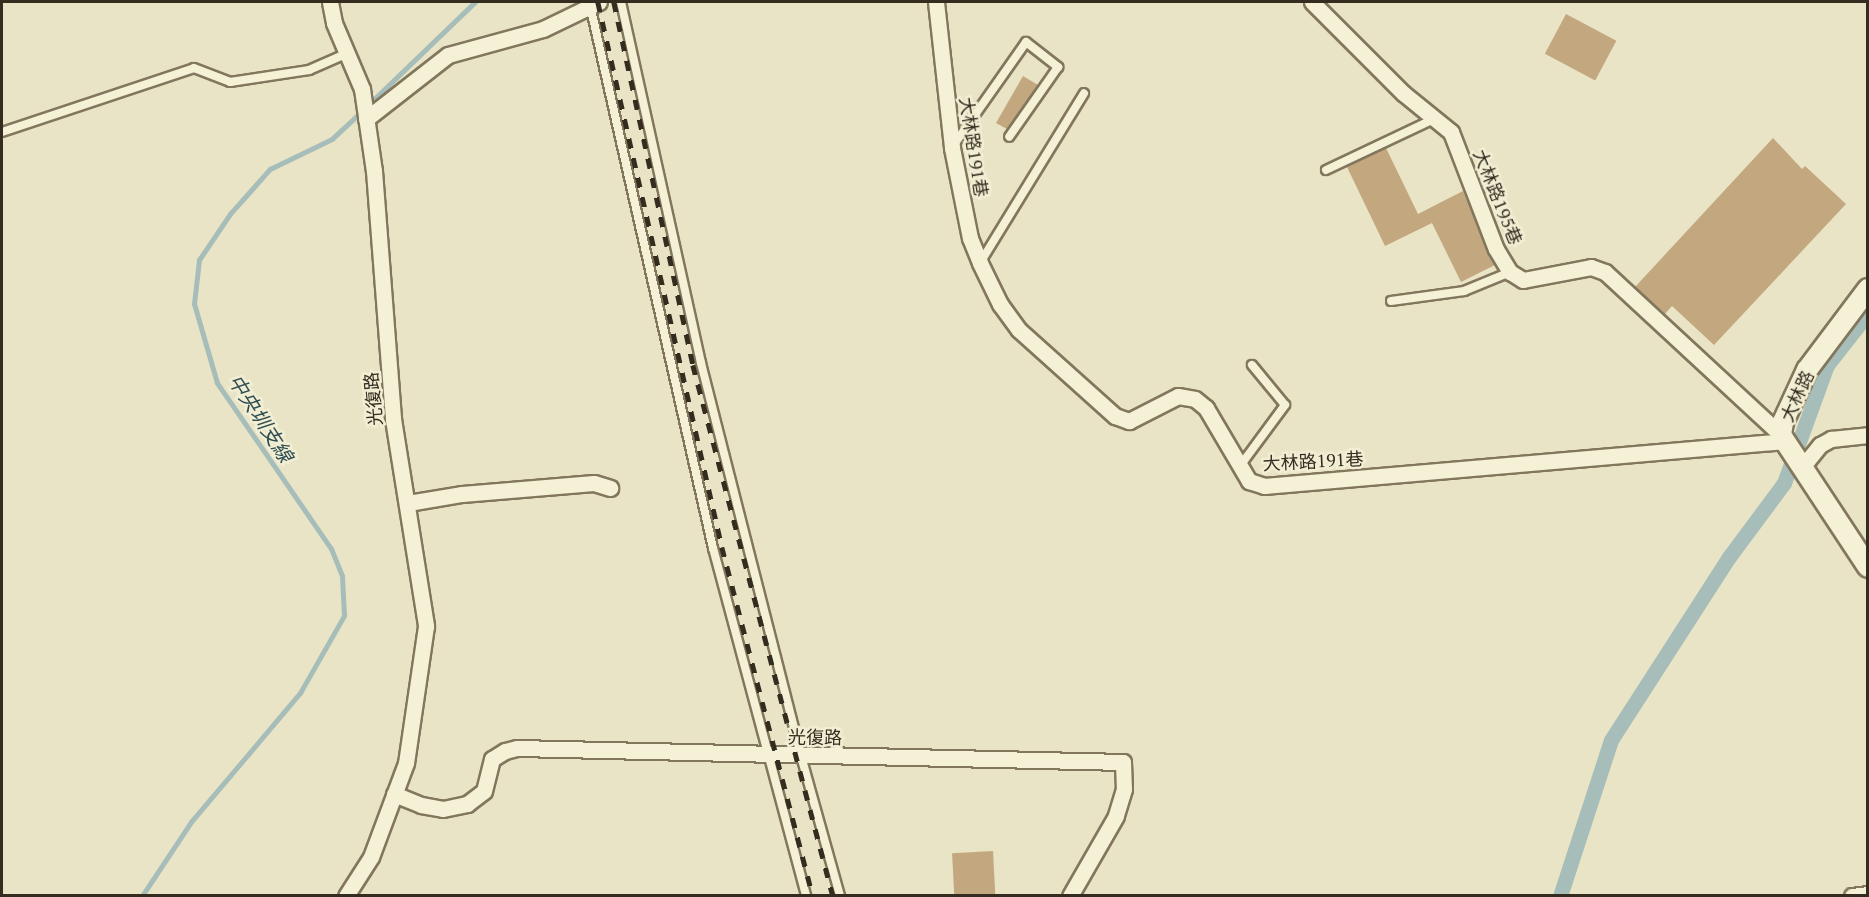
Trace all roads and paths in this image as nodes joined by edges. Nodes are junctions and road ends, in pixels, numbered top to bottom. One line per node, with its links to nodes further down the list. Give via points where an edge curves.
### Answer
1 (330, 2): 6 (street, 光復路, via 334,23)
2 (621, 2): 27 (lane, via 701,363)
3 (936, 2): 12 (street, 大林路191巷)
4 (1312, 2): 9 (street, 大林路195巷)
5 (593, 3): 8 (street, via 543,29 448,55); 26 (lane, via 702,503)
6 (348, 53): 8 (street, 光復路, via 362,89); 10 (lane, via 309,70 230,82 194,68)
7 (1084, 93): 14 (lane)
8 (366, 119): 24 (street, 光復路, via 374,171 393,419)
9 (1434, 119): 13 (lane); 15 (street, 大林路195巷, via 1451,132 1496,249)
10 (2, 132)
11 (1009, 137): 12 (lane, via 1059,67 1026,42)
12 (952, 148): 14 (street, 大林路191巷, via 970,238)
13 (1326, 170)
14 (980, 263): 22 (street, 大林路191巷, via 1000,304 1019,330 1115,416 1129,421 1178,396 1195,399 1206,408)
15 (1510, 272): 17 (lane, via 1464,291); 20 (street, 大林路195巷, via 1523,280 1591,267 1605,272)
16 (1868, 289): 20 (street, 大林路, via 1807,370 1783,423)
17 (1391, 301)
18 (1252, 365): 22 (lane, via 1285,405)
19 (1868, 435): 21 (street, via 1831,439 1820,445)
20 (1785, 440): 21 (street, 大林路); 22 (street, 大林路191巷, via 1264,486 1249,481)
21 (1803, 466): 25 (street, 大林路)
22 (1239, 467)
23 (610, 488): 24 (street, via 594,483 462,494)
24 (408, 503): 28 (street, 光復路, via 426,627 406,763)
25 (1868, 567)
26 (767, 756): 27 (street, 光復路); 28 (street, 光復路, via 517,748 492,759 484,792 467,804 443,809); 31 (lane)
27 (801, 756): 32 (lane); 33 (street, 光復路, via 1123,762 1124,789 1116,816)
28 (394, 794): 30 (street, 光復路, via 371,857)
29 (1868, 894): 34 (street)
30 (346, 896)
31 (806, 896)
32 (840, 896)
33 (1070, 896)
34 (1852, 896)

